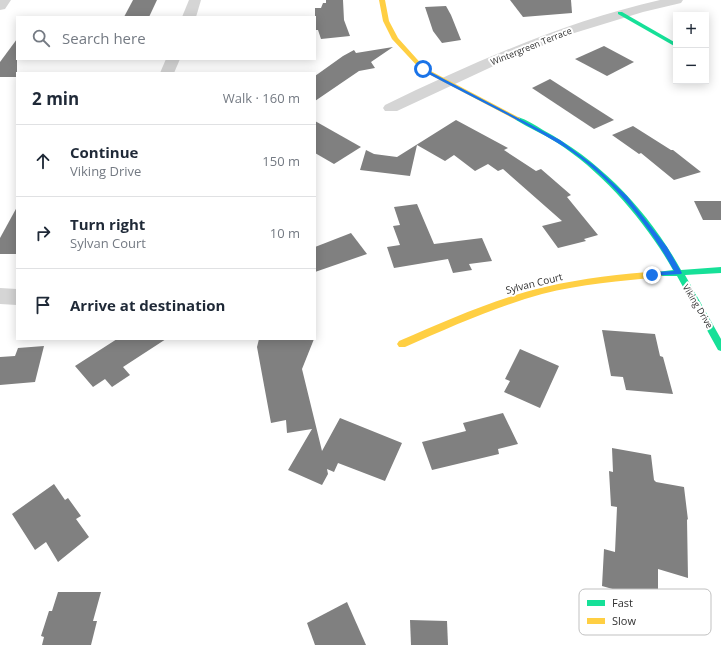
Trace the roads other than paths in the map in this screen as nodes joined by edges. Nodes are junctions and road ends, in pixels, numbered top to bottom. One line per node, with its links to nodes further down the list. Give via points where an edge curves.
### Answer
1 (5, 0): 5 (street)
2 (195, 0): 7 (street)
3 (382, 0): 11 (street, Viking Drive, via 389,30 404,53 423,69)
4 (676, 0): 6 (street, Wintergreen Terrace)
5 (0, 6)
6 (620, 13): 8 (street); 11 (street, Wintergreen Terrace, via 543,40)
7 (189, 16)
8 (673, 43)
9 (173, 60): 10 (street)
10 (167, 72)
11 (445, 82): 12 (street, Wintergreen Terrace); 14 (street, Viking Drive, via 559,141 593,167 625,197 665,248)
12 (391, 108)
13 (721, 270): 14 (street, Sylvan Court)
14 (678, 273): 17 (street, Sylvan Court, via 610,279 528,295 487,308); 18 (street, Viking Drive)
15 (0, 296): 16 (street)
16 (16, 297)
17 (402, 344)
18 (721, 347)

